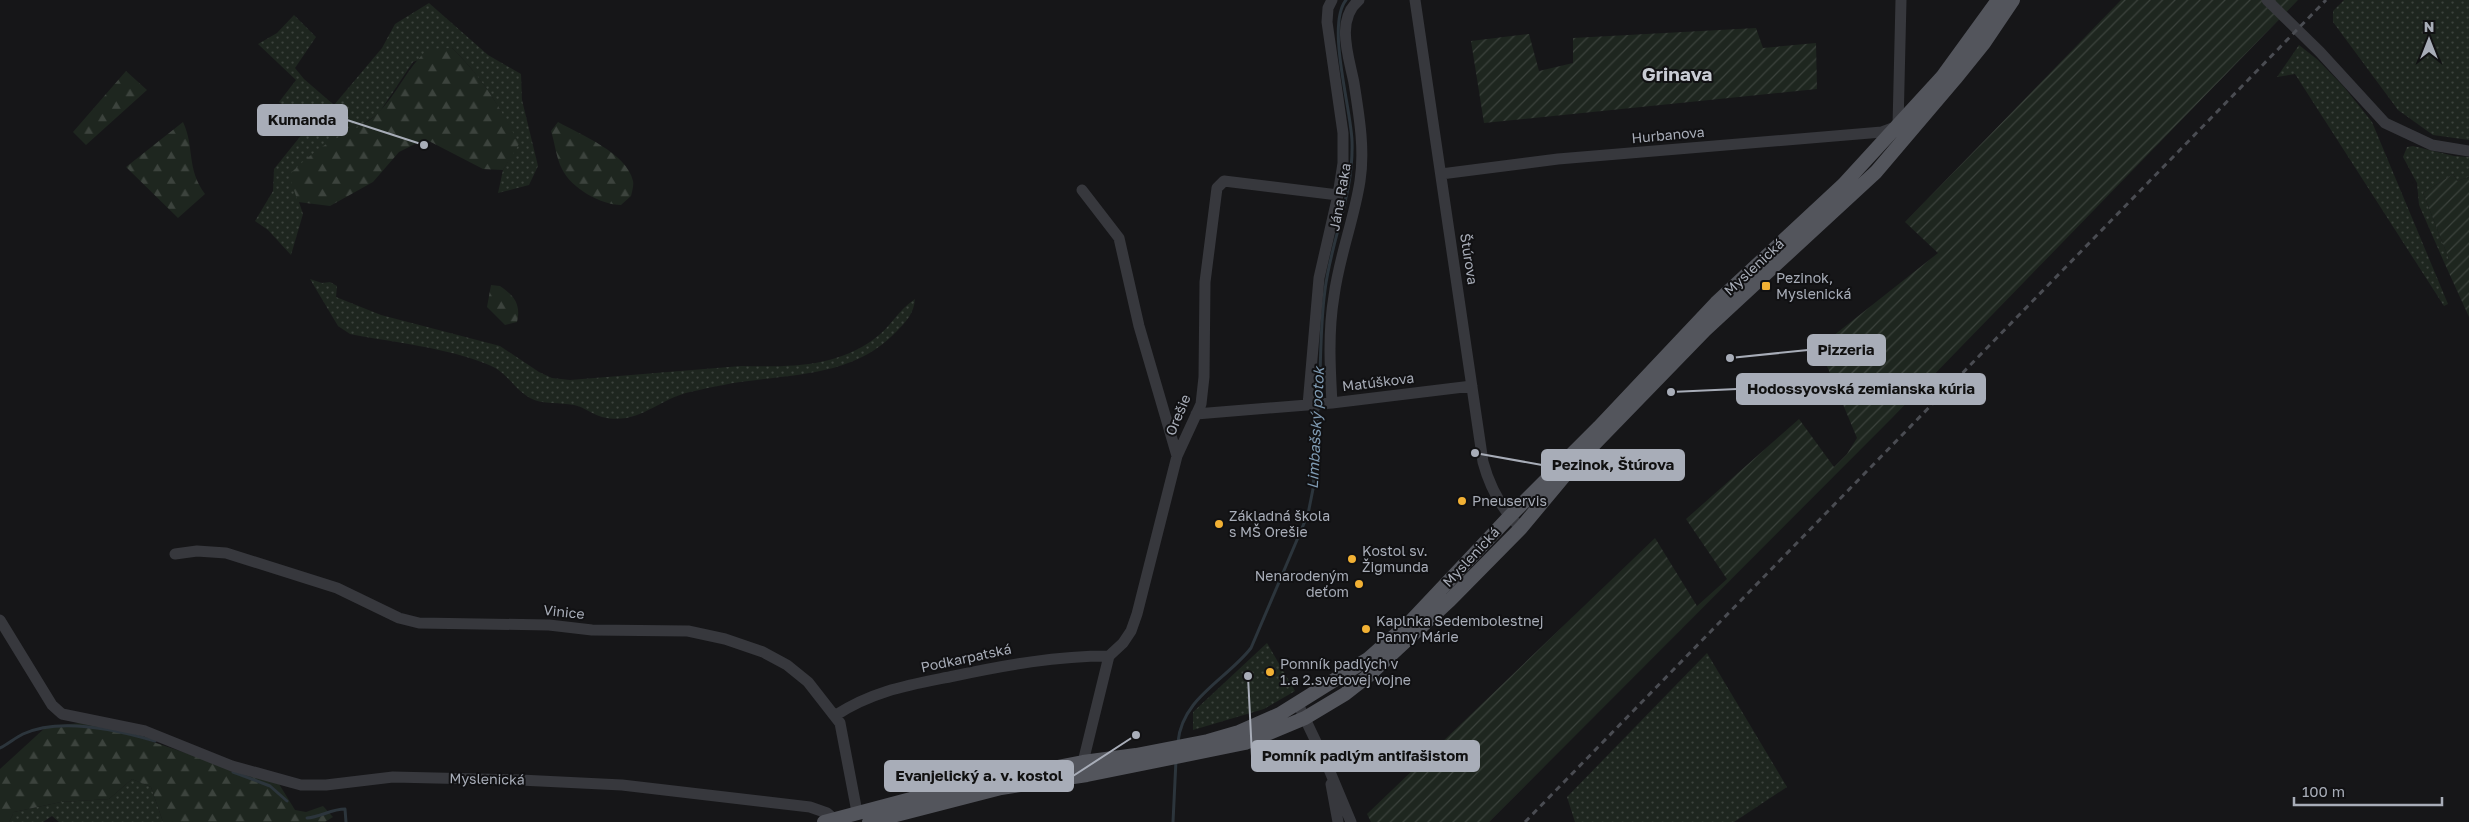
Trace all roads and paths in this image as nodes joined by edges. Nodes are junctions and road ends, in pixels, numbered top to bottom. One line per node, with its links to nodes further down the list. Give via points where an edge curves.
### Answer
1 (1332, 0): 12 (street, via 1327,15 1328,38 1343,149)
2 (1359, 0): 14 (street, Jána Raka, via 1348,14 1346,29 1362,159 1356,204 1334,295)
3 (1415, 0): 10 (street, Štúrova)
4 (1901, 0): 8 (street)
5 (1998, 0): 8 (main road, Myslenická, via 1942,77)
6 (2013, 0): 19 (main road, Myslenická, via 1961,72 1876,172 1656,379 1571,468)
7 (2269, 2): 9 (street, via 2385,123 2432,145)
8 (1898, 126): 10 (street, Hurbanova, via 1882,132 1558,159); 18 (main road, Myslenická, via 1843,185 1716,303)
9 (2469, 151)
10 (1441, 174): 13 (street, Štúrova)
11 (1082, 190): 17 (street, via 1119,238 1139,326)
12 (1338, 195): 15 (street, via 1319,278); 16 (street, Orešie, via 1224,181 1220,184 1210,231 1205,282 1203,391)
13 (1472, 386): 14 (street, Matúškova); 18 (street, Štúrova, via 1488,478)
14 (1329, 403): 15 (street, Matúškova)
15 (1309, 404): 16 (street, Matúškova)
16 (1196, 414): 17 (street, Orešie)
17 (1177, 456): 22 (street, Orešie, via 1137,614 1123,643)
18 (1509, 517): 19 (street, Štúrova); 23 (main road, Myslenická, via 1390,641)
19 (1521, 528): 25 (main road, Myslenická, via 1368,676)
20 (175, 554): 24 (street, Vinice, via 197,551 226,553 337,588 399,618 419,623 530,624 592,630 702,633 749,646 787,664 817,691)
21 (0, 620): 31 (street, Myslenická, via 57,711 75,718 145,731 240,769 301,785 326,786 393,777 622,785 810,807 827,812)
22 (1109, 656): 24 (street, Podkarpatská, via 1049,658 902,687 868,696); 28 (street)
23 (1298, 704): 25 (street); 26 (main road, Myslenická, via 1238,732)
24 (836, 715): 30 (street, Vinice, via 842,730)
25 (1305, 718): 26 (main road, Myslenická, via 1245,743); 29 (street)
26 (1186, 751): 27 (main road, Myslenická)
27 (1169, 754): 28 (main road, Myslenická); 32 (main road, Myslenická, via 1001,788)
28 (1083, 762): 30 (main road, Myslenická, via 956,787)
29 (1328, 767): 33 (street); 34 (street)
30 (857, 812): 31 (main road, Myslenická)
31 (830, 821)
32 (869, 822)
33 (1338, 822)
34 (1351, 822)

